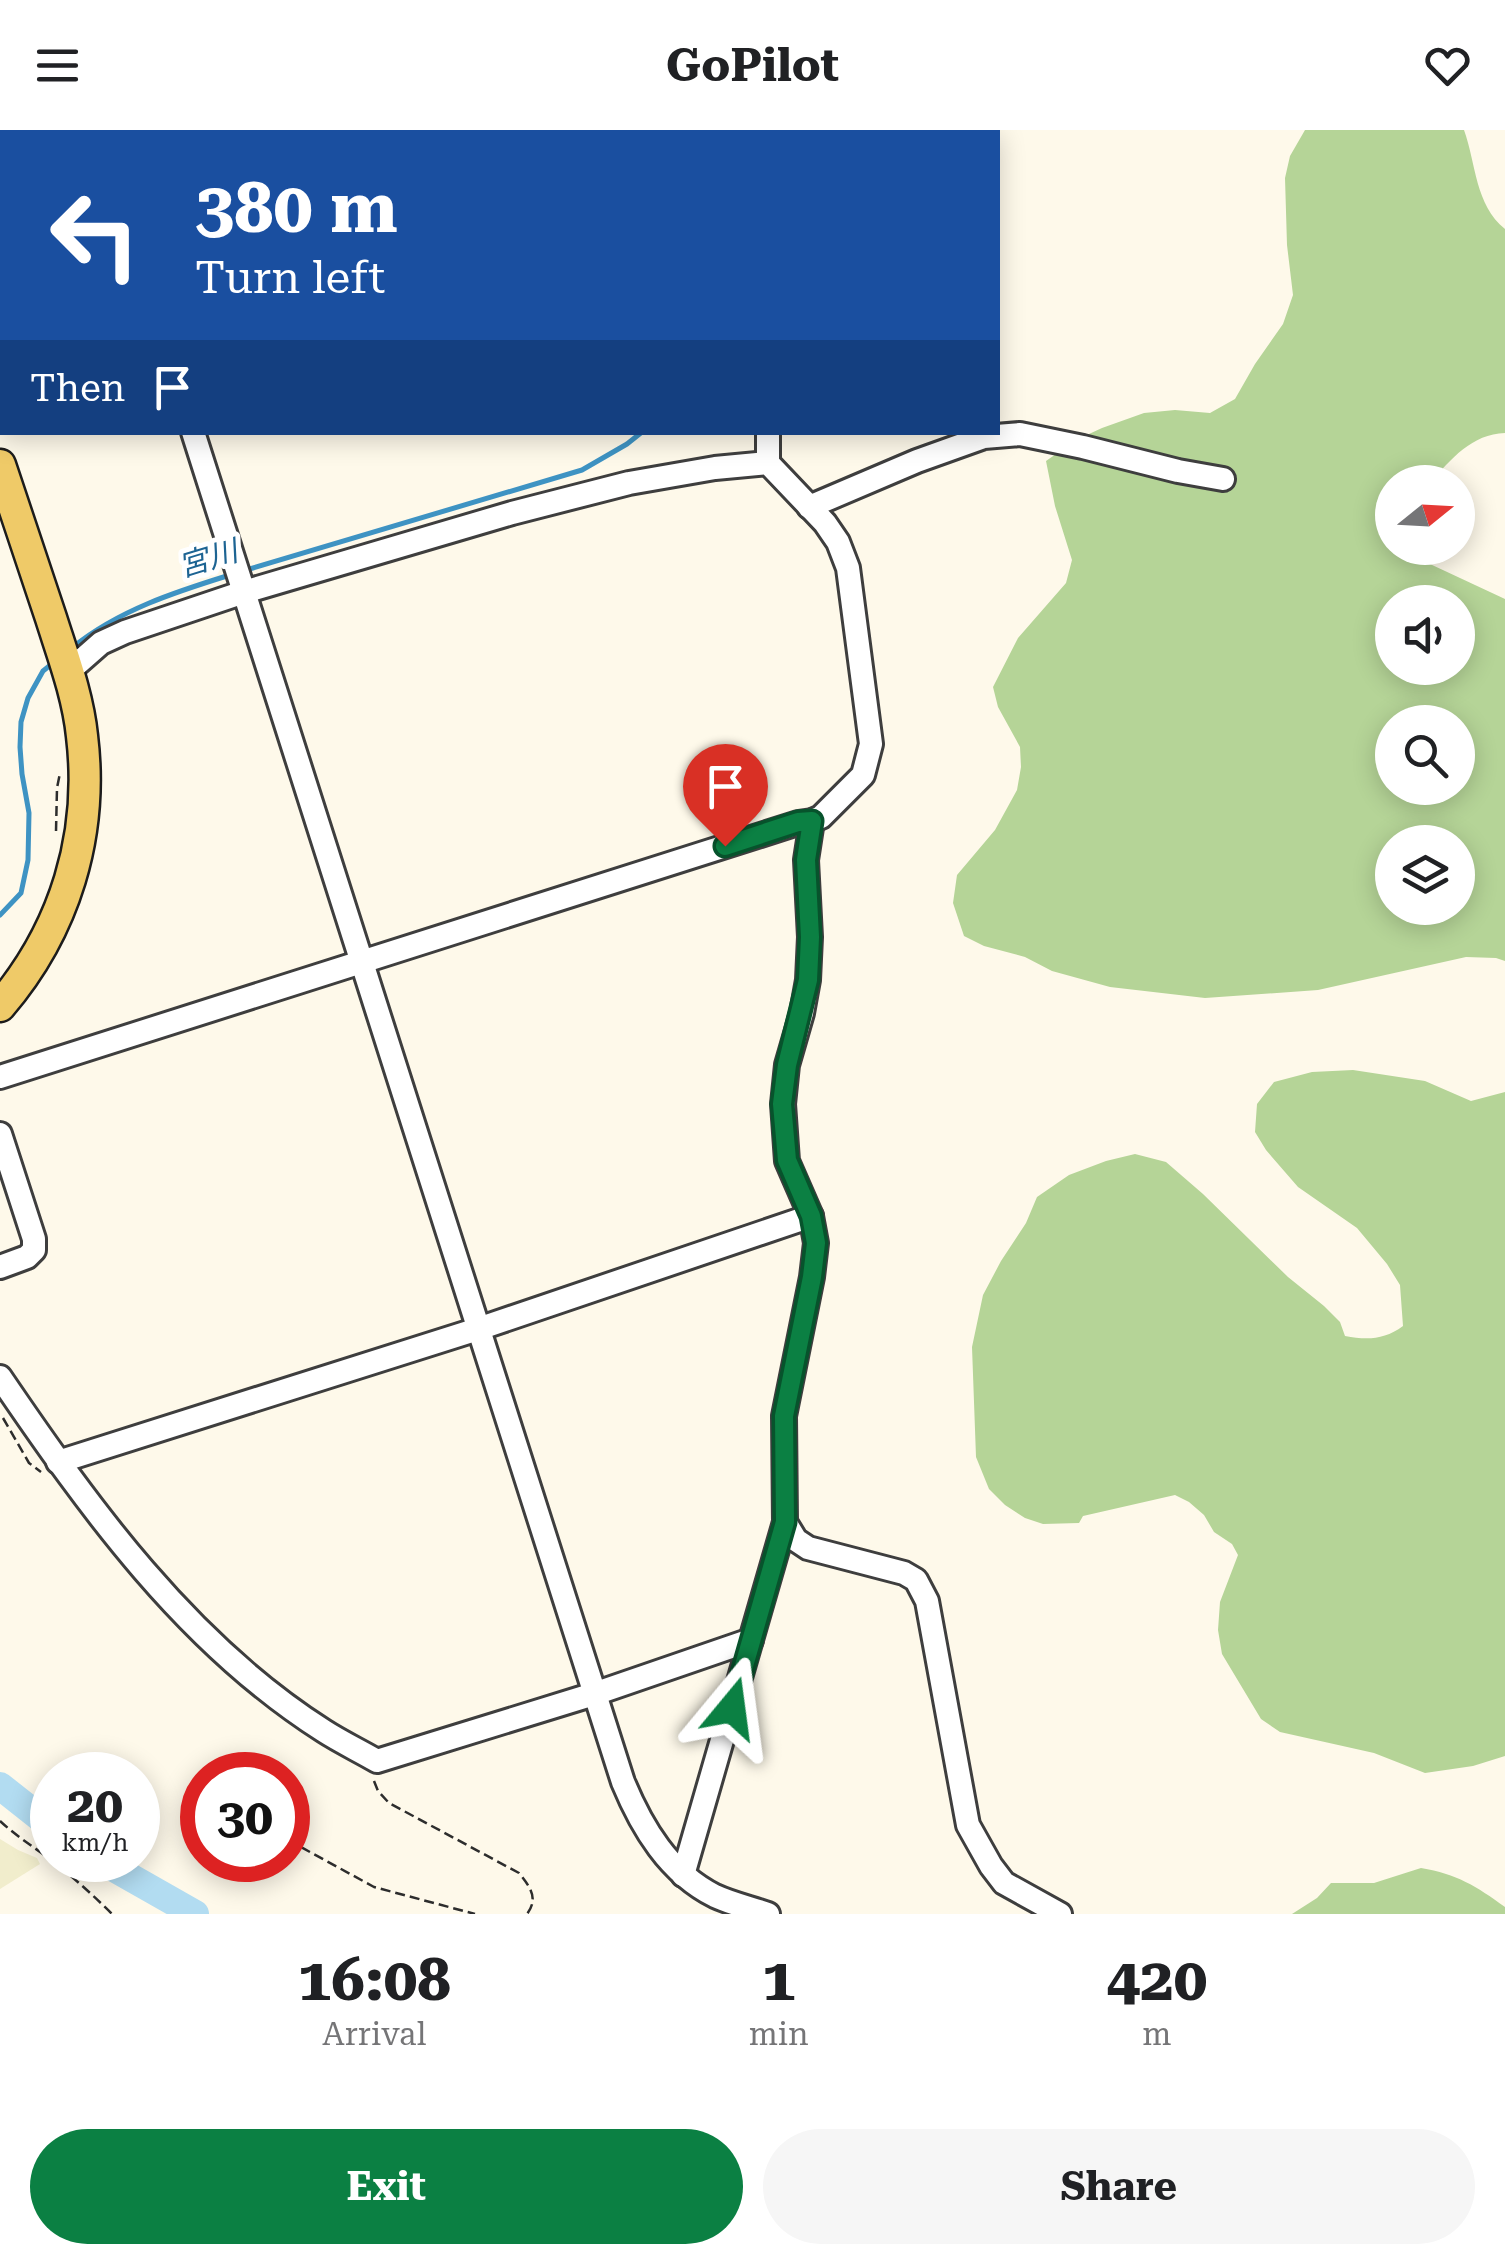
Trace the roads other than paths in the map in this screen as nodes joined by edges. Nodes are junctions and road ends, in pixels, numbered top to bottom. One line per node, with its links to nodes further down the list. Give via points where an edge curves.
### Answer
1 (195, 435): 7 (street)
2 (768, 435): 3 (street)
3 (768, 463): 6 (street); 7 (street, via 628,483)
4 (0, 466): 8 (main road)
5 (1223, 479): 6 (street, via 1020,434 984,437)
6 (810, 508): 9 (street, via 838,542 848,568 871,744 863,775)
7 (243, 588): 8 (street, via 101,643); 10 (street)
8 (67, 670): 11 (main road, via 85,770 80,843 49,935)
9 (812, 821): 10 (street); 14 (street, via 806,860 808,980 782,1104 787,1160)
10 (362, 962): 12 (street); 16 (street)
11 (0, 1006)
12 (0, 1077)
13 (0, 1134): 15 (street, via 34,1239 27,1257)
14 (811, 1216): 16 (street); 19 (street, via 812,1277 784,1416)
15 (0, 1267)
16 (478, 1329): 18 (street); 21 (street)
17 (0, 1377): 18 (street)
18 (58, 1462): 21 (street, via 172,1602 231,1658 324,1731 378,1760)
19 (785, 1522): 20 (street); 24 (street, via 808,1548 916,1580 927,1601 968,1826 1004,1882)
20 (751, 1640): 21 (street); 22 (street)
21 (594, 1694): 22 (street, via 637,1817)
22 (683, 1875): 23 (street, via 715,1896)
23 (768, 1914)
24 (1060, 1914)

